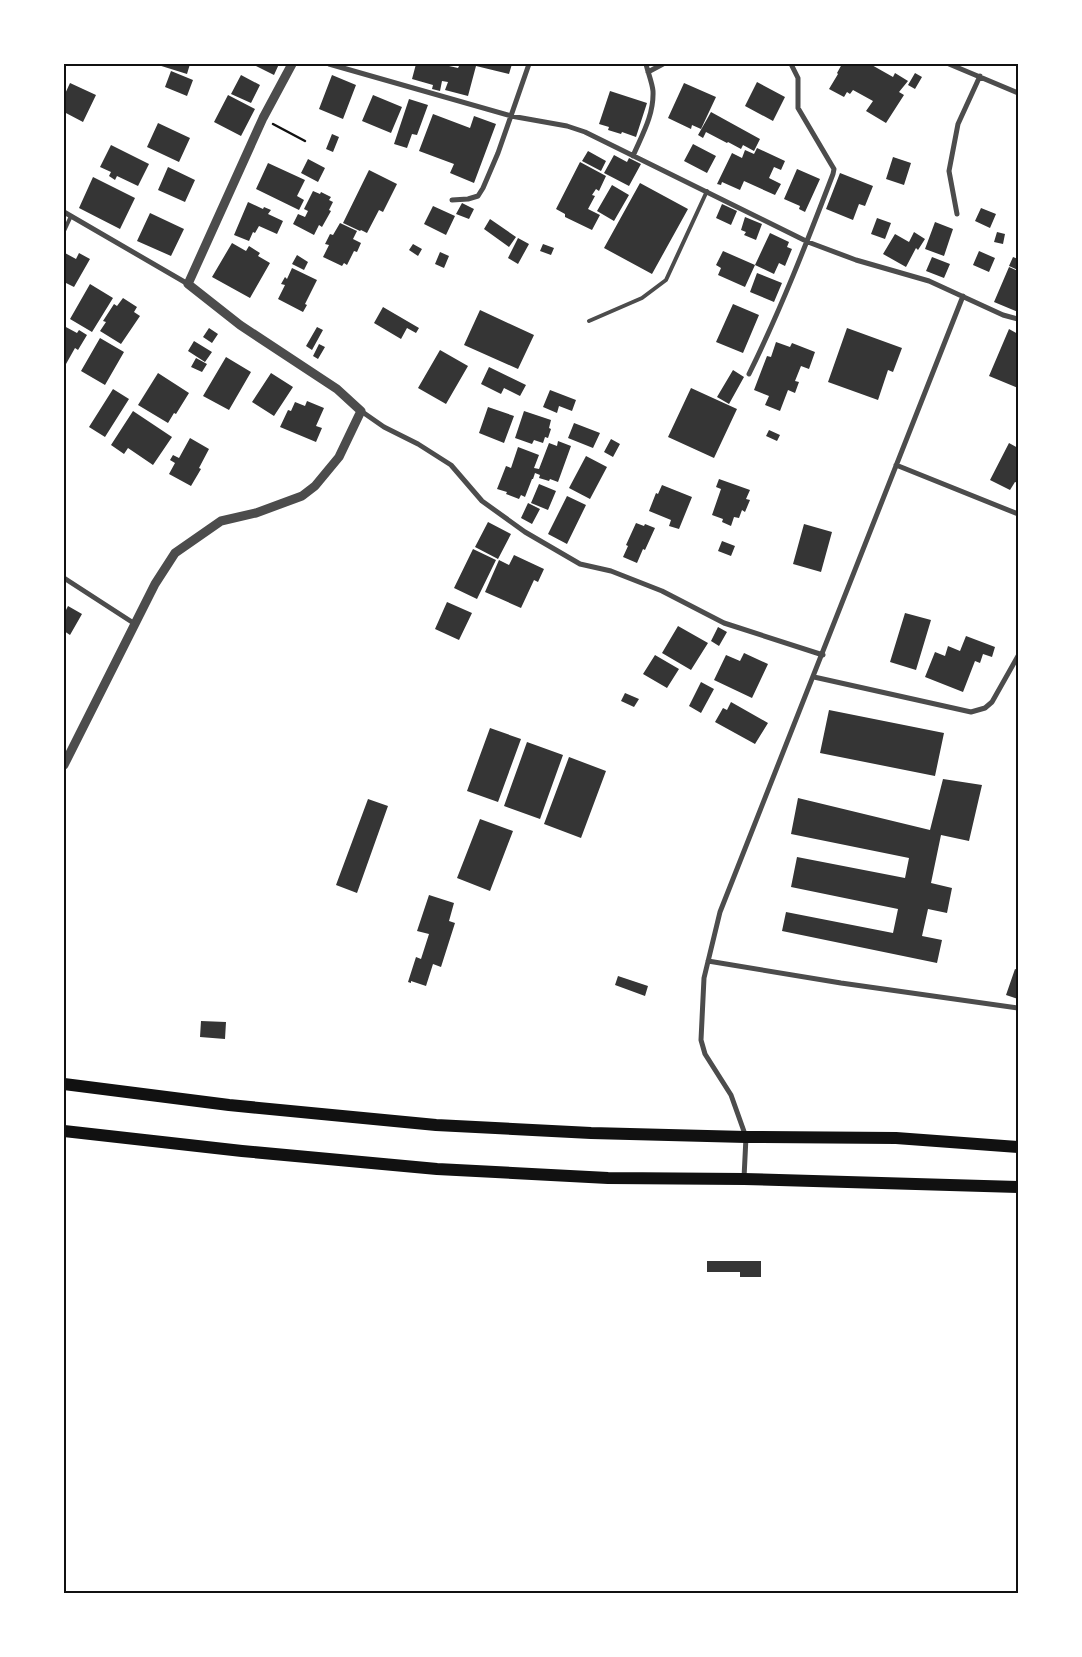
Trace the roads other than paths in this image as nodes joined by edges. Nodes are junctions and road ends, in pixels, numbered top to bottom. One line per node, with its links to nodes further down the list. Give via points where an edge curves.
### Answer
1 (292, 64): 20 (street, via 263,118)
2 (329, 64): 11 (street)
3 (530, 64): 11 (street)
4 (646, 64): 8 (street)
5 (663, 64): 8 (street)
6 (790, 64): 19 (street, via 798,78 798,108 834,169)
7 (949, 64): 9 (street)
8 (648, 72): 12 (street, via 653,105)
9 (980, 76): 10 (street); 16 (street, via 958,124 949,171)
10 (1018, 92)
11 (511, 116): 12 (street, via 567,126); 14 (street, via 490,174 478,196)
12 (633, 156): 13 (street)
13 (707, 191): 19 (street); 23 (lane, via 666,280 642,298)
14 (452, 200)
15 (64, 212): 17 (street)
16 (957, 214)
17 (71, 216): 18 (lane); 20 (street)
18 (64, 231)
19 (808, 242): 21 (street, via 929,281); 24 (street)
20 (188, 284): 25 (street, via 240,325 337,389)
21 (963, 296): 22 (street); 26 (street)
22 (1018, 319)
23 (589, 321)
24 (749, 374)
25 (361, 411): 29 (street, via 339,457 315,486 302,496 256,513 221,521 175,553); 30 (street, via 451,465 482,501 525,532 580,564 662,592 724,623)
26 (896, 465): 27 (street); 30 (street)
27 (1018, 514)
28 (64, 578): 29 (street)
29 (135, 624): 33 (street)
30 (823, 655): 32 (street)
31 (1018, 656): 32 (street, via 992,702 986,708 971,712)
32 (814, 677): 34 (street, via 720,912)
33 (64, 765)
34 (708, 962): 35 (street); 38 (street, via 704,978 701,1040 705,1054 731,1095)
35 (1018, 1008)
36 (64, 1084): 38 (highway, via 229,1106 436,1125)
37 (64, 1131): 40 (highway, via 437,1169 608,1178)
38 (746, 1138): 39 (highway, via 896,1138); 40 (street)
39 (1018, 1147)
40 (744, 1179): 41 (highway)
41 (1018, 1187)

